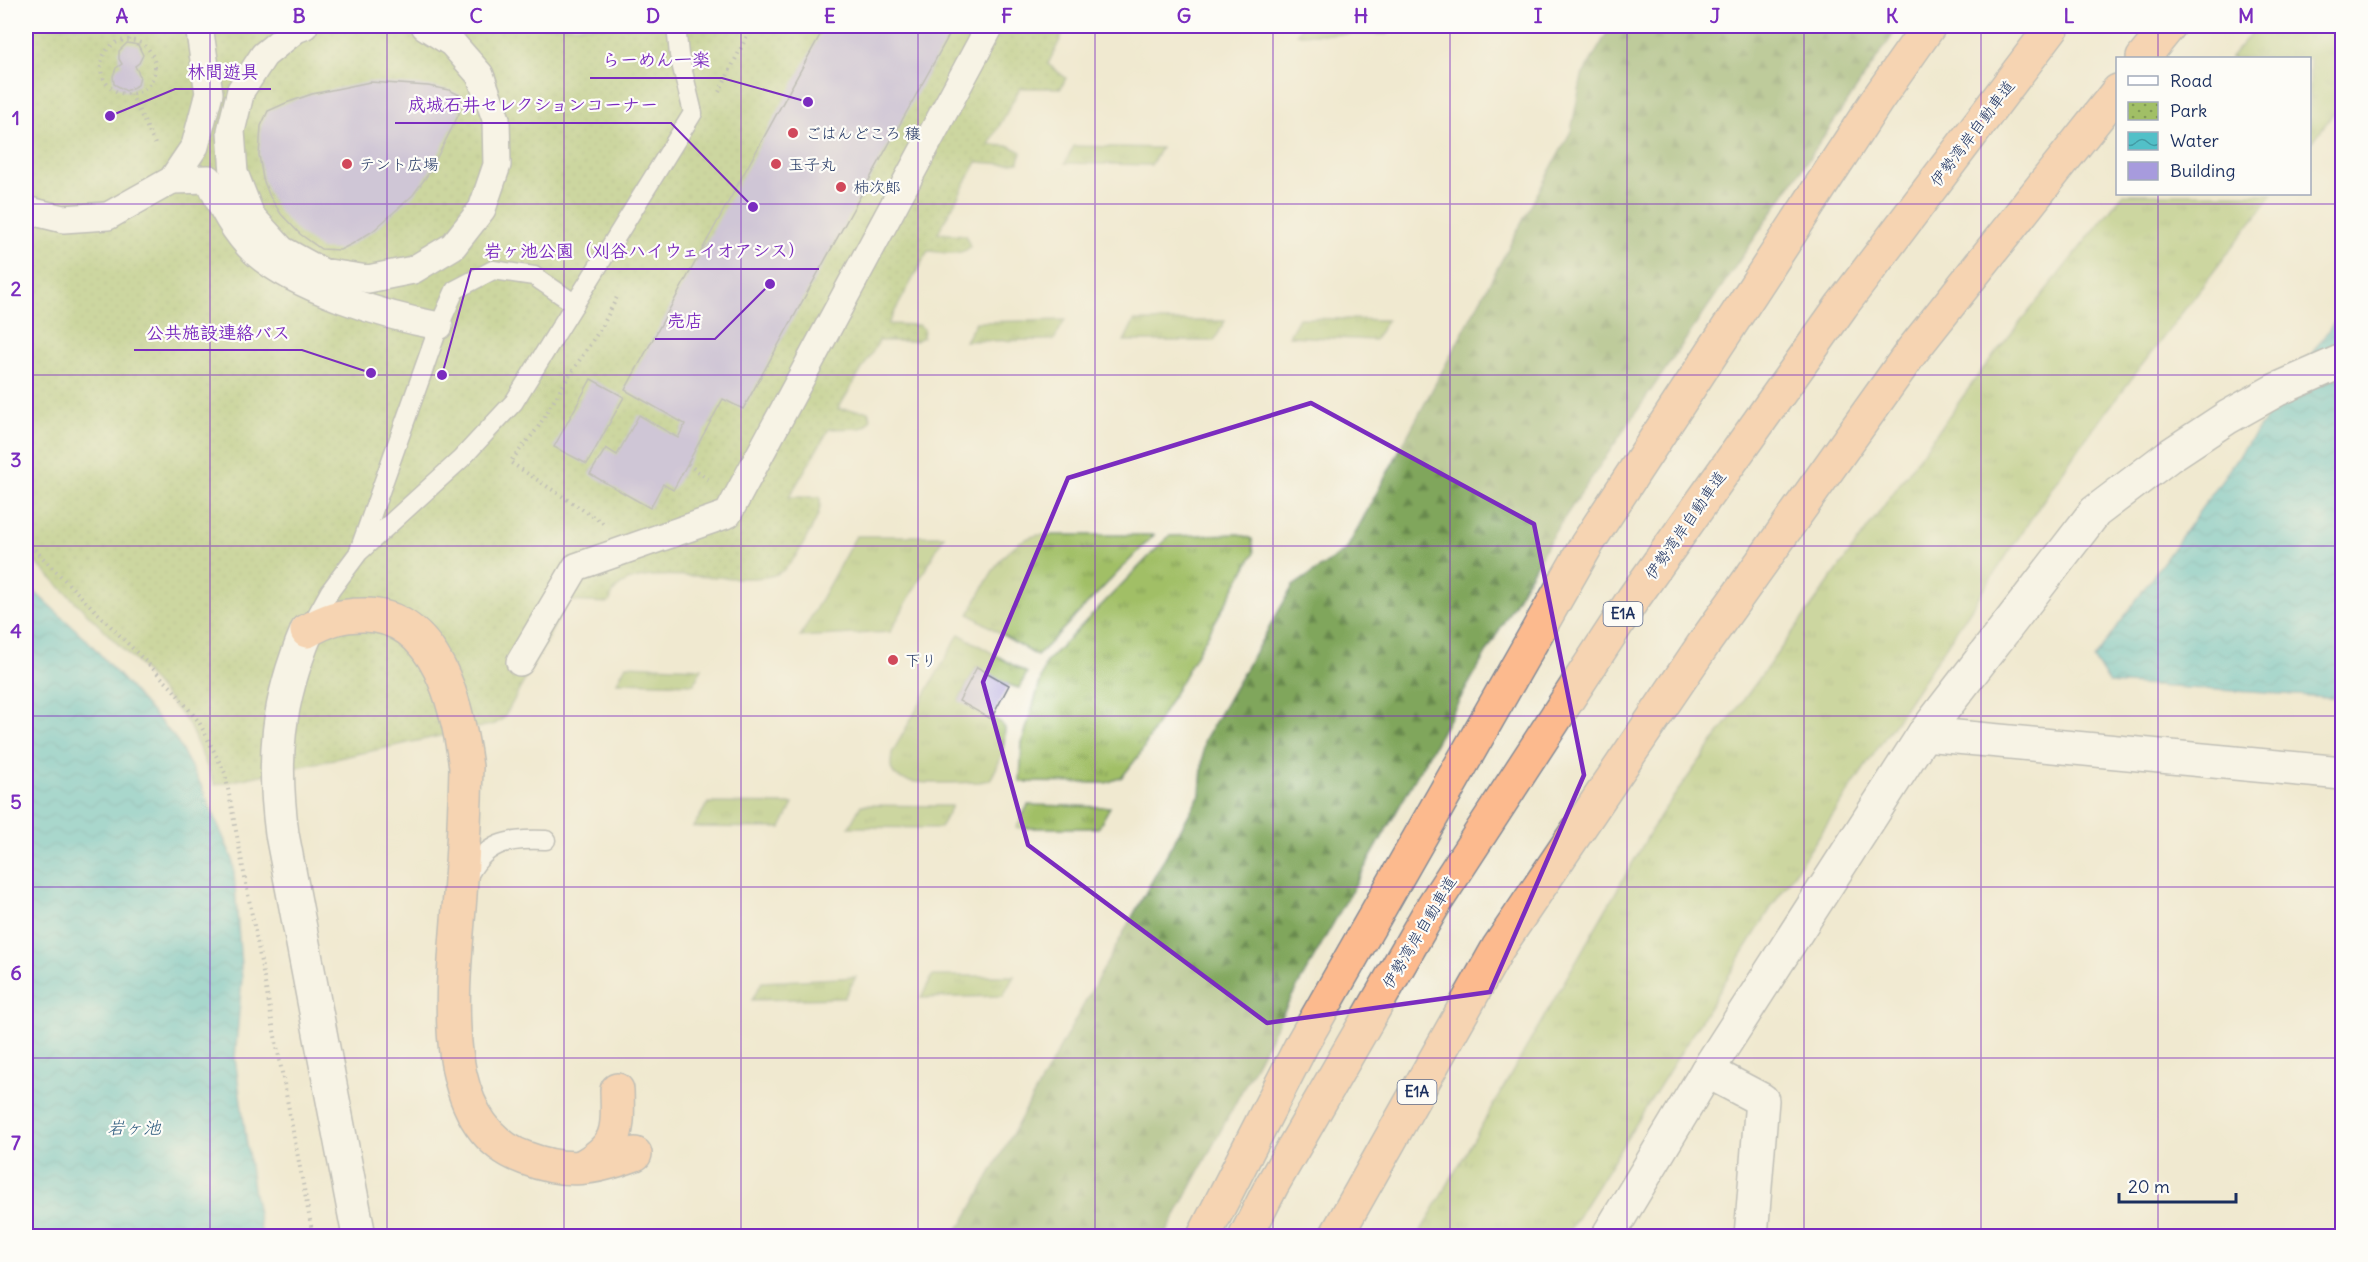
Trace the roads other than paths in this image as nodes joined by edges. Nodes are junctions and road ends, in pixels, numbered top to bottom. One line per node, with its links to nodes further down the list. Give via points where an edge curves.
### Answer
1 (199, 26): 11 (street, via 209,93)
2 (304, 26): 12 (street, via 296,28 264,55 241,90)
3 (425, 26): 12 (street, via 452,43 480,75 496,119 497,165 482,209 453,246 413,270 368,279 322,272 282,250 251,216 234,173)
4 (676, 26): 15 (lane, via 693,112)
5 (990, 26): 20 (street, via 728,514 576,567)
6 (1929, 26): 30 (highway, via 1587,544 1302,1044)
7 (2053, 26): 31 (highway, 伊勢湾岸自動車道 / E1A, via 1842,305 1633,599 1433,906)
8 (2169, 26): 9 (highway)
9 (2144, 57)
10 (2116, 94): 32 (highway, E1A, via 1912,351 1698,652 1498,948)
11 (198, 135): 12 (street); 13 (street)
12 (232, 142)
13 (172, 180): 14 (street, via 108,216 63,219); 16 (street, via 209,179 227,218 256,252 291,277 375,310)
14 (26, 210)
15 (575, 304): 16 (lane, via 534,276 493,270 455,290); 18 (lane, via 514,402 461,459)
16 (439, 327): 18 (lane)
17 (2343, 361): 21 (street, via 2276,390 2228,417 2152,468 2095,513)
18 (359, 552): 19 (lane)
19 (307, 631): 24 (highway, via 328,619 377,615 400,622 423,642 441,672 462,737 466,767); 29 (street, via 292,666 283,702 276,792)
20 (520, 662)
21 (1924, 734): 22 (street); 25 (street)
22 (2343, 773)
23 (546, 840): 24 (lane, via 503,842 485,852)
24 (461, 892): 28 (highway, via 454,988 455,1038 459,1077 472,1112 493,1139 515,1155 546,1166)
25 (1707, 1071): 33 (street); 34 (street, via 1762,1100)
26 (617, 1090): 28 (highway, via 618,1121 613,1142 599,1157)
27 (636, 1154): 28 (highway)
28 (577, 1169)
29 (359, 1236)
30 (1204, 1236)
31 (1246, 1236)
32 (1336, 1236)
33 (1608, 1236)
34 (1751, 1236)

